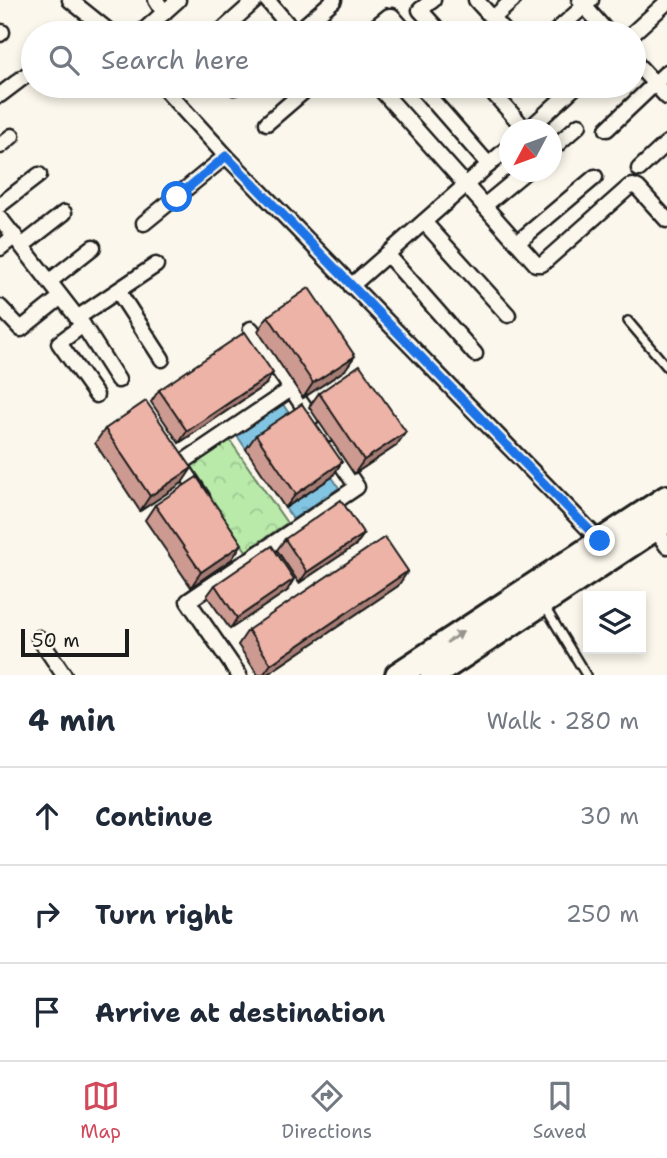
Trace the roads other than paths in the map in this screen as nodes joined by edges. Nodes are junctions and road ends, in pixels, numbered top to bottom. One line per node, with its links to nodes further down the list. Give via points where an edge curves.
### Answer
1 (70, 0): 13 (street)
2 (178, 0): 11 (street)
3 (256, 0): 15 (street)
4 (267, 0): 16 (street)
5 (334, 0): 17 (street)
6 (433, 0): 18 (street, via 420,10)
7 (476, 0): 12 (street)
8 (513, 0): 12 (street)
9 (585, 2): 20 (street); 21 (street)
10 (667, 2): 22 (street)
11 (160, 6): 14 (street)
12 (493, 18): 19 (street)
13 (96, 21)
14 (149, 21)
15 (232, 21)
16 (285, 21)
17 (309, 21)
18 (430, 21)
19 (496, 21)
20 (566, 21)
21 (599, 21)
22 (646, 21)
23 (667, 72): 26 (street)
24 (646, 74): 26 (street)
25 (21, 78): 28 (street)
26 (655, 84): 27 (street); 29 (street)
27 (646, 92)
28 (0, 95)
29 (667, 97)
30 (173, 98): 46 (street)
31 (296, 98): 39 (street)
32 (388, 98): 53 (street)
33 (430, 98): 48 (street)
34 (498, 98): 37 (street)
35 (562, 98): 38 (street)
36 (640, 98): 41 (street)
37 (517, 119)
38 (539, 119)
39 (267, 123)
40 (579, 125): 43 (street)
41 (607, 129)
42 (12, 136): 45 (street)
43 (562, 140)
44 (667, 143): 49 (street)
45 (0, 146)
46 (226, 156): 60 (street); 68 (street)
47 (499, 156): 48 (street)
48 (489, 165): 53 (street)
49 (639, 169)
50 (39, 175): 54 (street)
51 (595, 177): 62 (street)
52 (513, 182): 55 (street)
53 (465, 186): 55 (street); 59 (street)
54 (0, 205)
55 (484, 206): 62 (street)
56 (64, 213): 61 (street)
57 (0, 218): 61 (street)
58 (667, 220): 62 (street, via 633,186 542,264 536,264)
59 (424, 222): 65 (street); 72 (street)
60 (144, 223)
61 (19, 241): 64 (street); 67 (street)
62 (517, 243)
63 (93, 247): 67 (street)
64 (0, 248)
65 (387, 254): 68 (street); 76 (street)
66 (156, 265): 69 (street)
67 (50, 281): 70 (street)
68 (351, 286): 85 (street)
69 (118, 291): 74 (street); 77 (street)
70 (61, 297): 71 (street, via 21,329); 74 (street)
71 (0, 307)
72 (508, 315)
73 (628, 321): 78 (lane)
74 (80, 322): 79 (street); 81 (street, via 59,343)
75 (251, 329): 80 (street)
76 (475, 354)
77 (162, 359)
78 (667, 366)
79 (118, 380)
80 (291, 389): 83 (street, via 180,464); 89 (street, via 357,486 242,556 188,601)
81 (96, 395)
82 (667, 498): 85 (highway)
83 (209, 508)
84 (663, 531): 85 (highway)
85 (606, 548): 86 (highway); 90 (highway, one-way to 85)
86 (542, 602): 91 (highway); 92 (lane)
87 (39, 638): 88 (street)
88 (64, 675)
89 (239, 675)
90 (398, 675)
91 (433, 675)
92 (586, 675)

